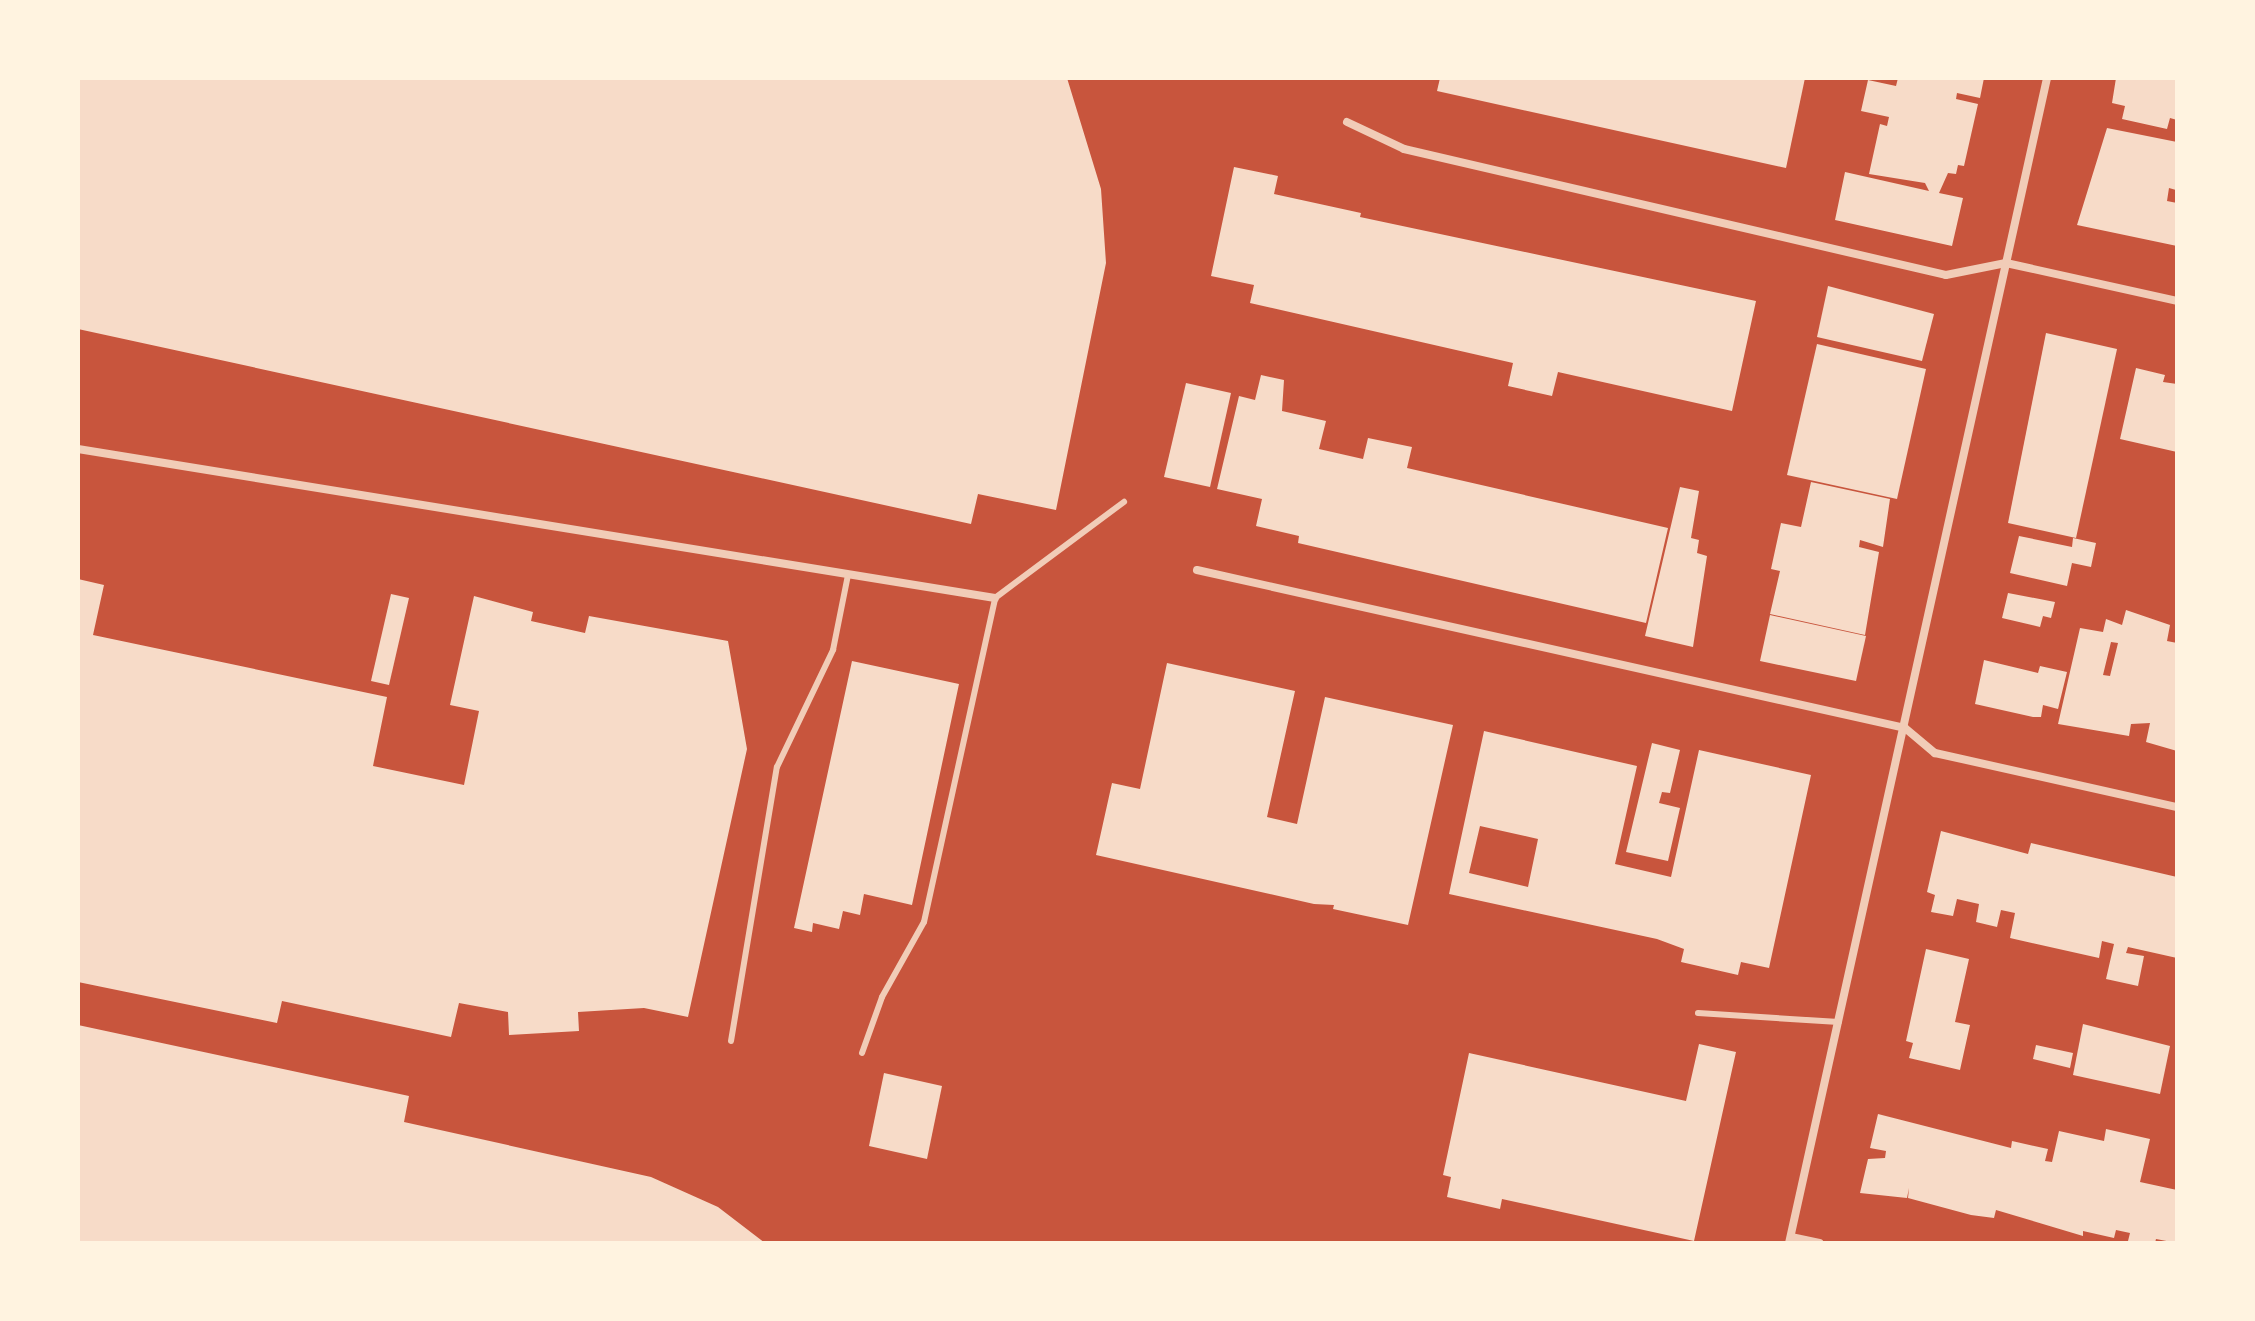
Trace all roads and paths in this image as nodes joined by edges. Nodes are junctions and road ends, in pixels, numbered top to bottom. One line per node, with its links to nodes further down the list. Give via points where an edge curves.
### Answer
1 (2047, 78): 3 (street)
2 (1347, 122): 3 (street, via 1404,149 1946,275)
3 (2006, 263): 4 (street); 10 (street)
4 (2177, 301)
5 (78, 449): 8 (street)
6 (1124, 502): 9 (lane)
7 (1197, 570): 10 (street)
8 (848, 575): 9 (street); 14 (lane, via 833,650 777,767)
9 (995, 598): 15 (lane, via 924,922 882,997)
10 (1905, 728): 11 (street, via 1935,753); 13 (street)
11 (2177, 807)
12 (1698, 1013): 13 (lane)
13 (1839, 1022): 16 (street)
14 (731, 1041)
15 (862, 1053)
16 (1790, 1240): 17 (street)
17 (1819, 1243)

